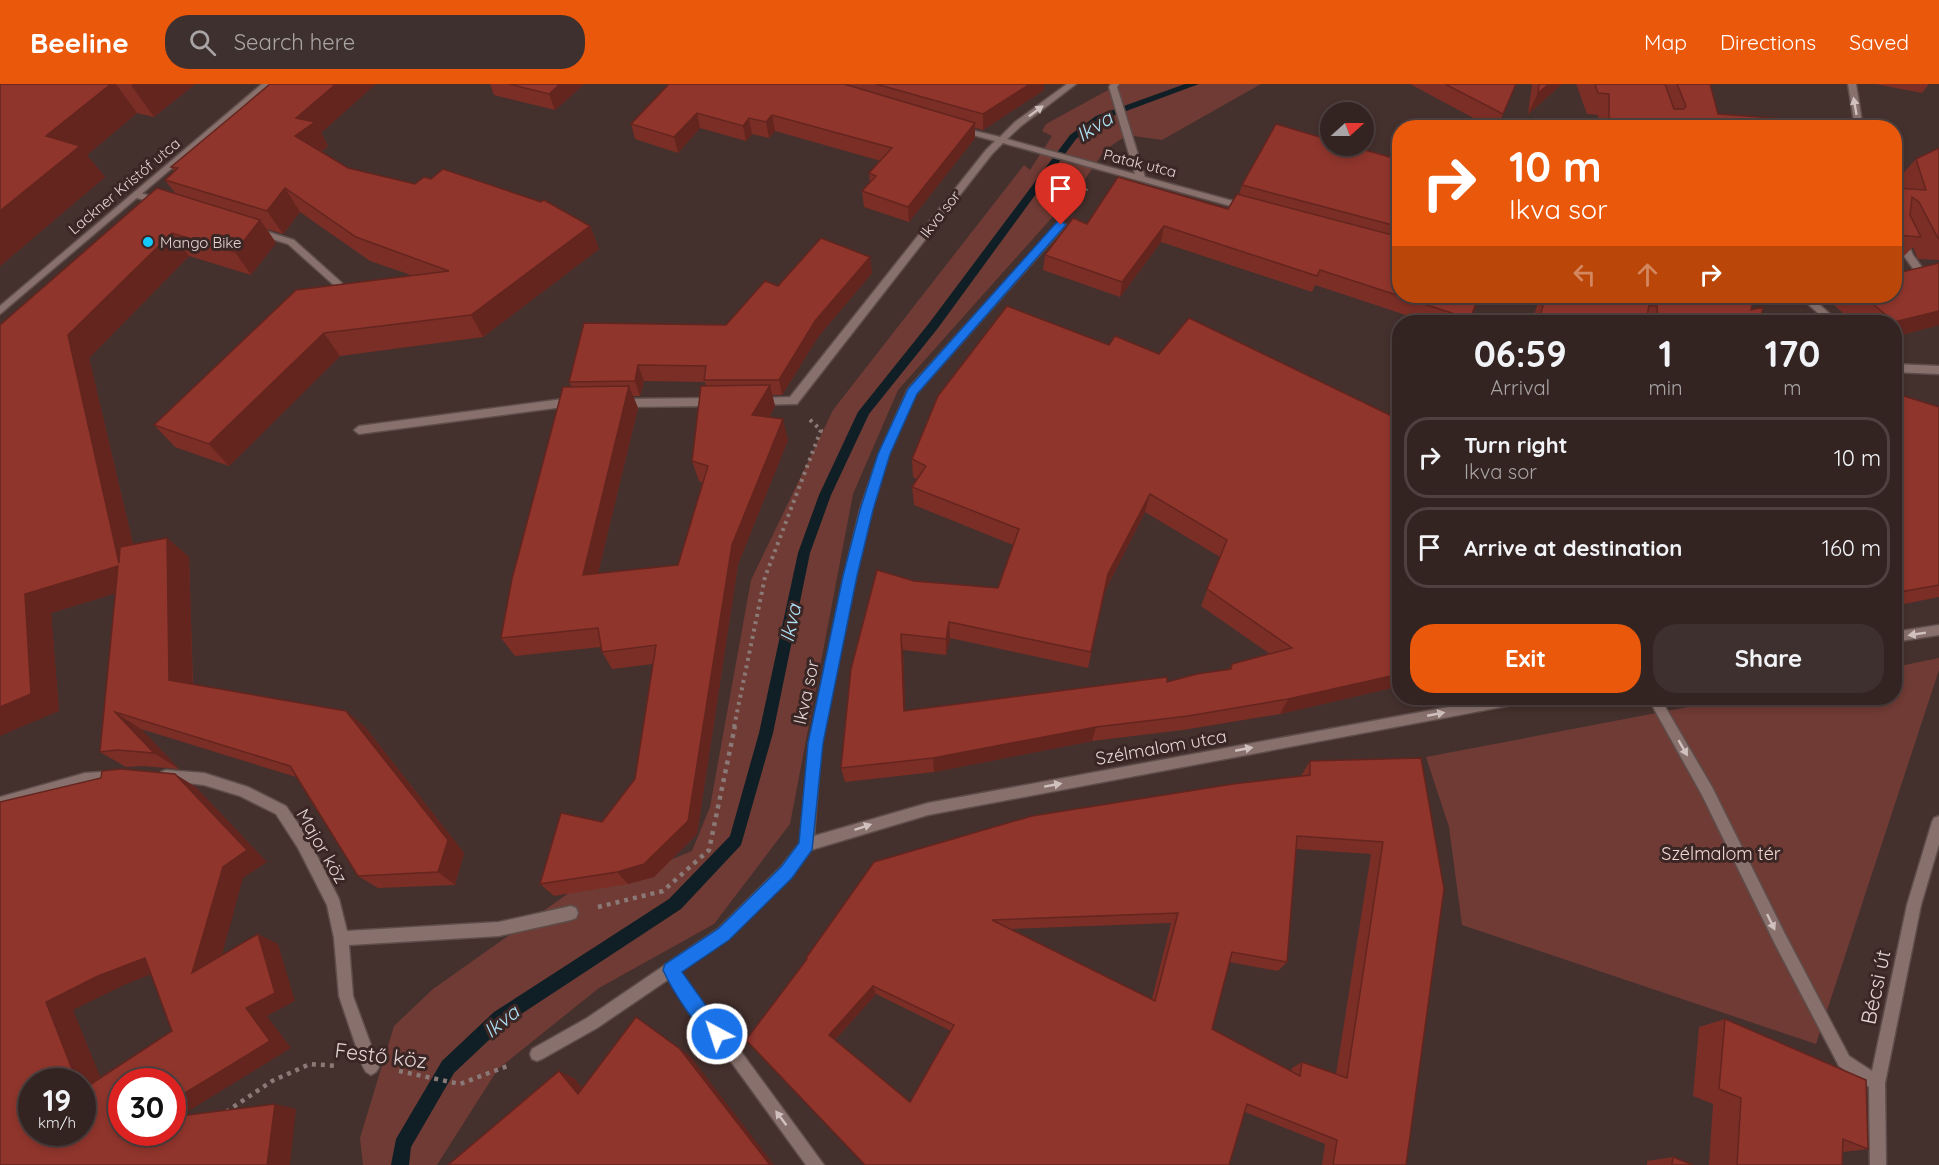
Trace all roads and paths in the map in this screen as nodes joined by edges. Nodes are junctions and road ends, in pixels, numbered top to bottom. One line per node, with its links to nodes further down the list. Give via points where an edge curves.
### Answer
1 (267, 84): 9 (street, Lackner Kristóf utca)
2 (1072, 84): 7 (street, Ikva sor, one-way to 2)
3 (1115, 84): 8 (street, via 1117,103)
4 (1852, 84): 5 (street, one-way to 4)
5 (1858, 120)
6 (954, 127): 7 (street, Patak utca)
7 (1000, 140): 8 (street, Patak utca); 22 (street, Ikva sor)
8 (1141, 178): 11 (street, Patak utca)
9 (137, 195): 10 (street); 18 (street, Lackner Kristóf utca)
10 (173, 206)
11 (1253, 210)
12 (1061, 225): 36 (street, Ikva sor, via 912,392 884,454 850,576 815,743)
13 (248, 229): 15 (street, via 291,242)
14 (1902, 241): 16 (street)
15 (339, 285)
16 (1939, 298)
17 (1812, 303): 19 (street)
18 (0, 310)
19 (1826, 315)
20 (1902, 368): 21 (street)
21 (1939, 370)
22 (793, 401): 24 (street); 37 (path, via 821,430 765,577 709,850 663,891)
23 (723, 402): 26 (street)
24 (746, 402)
25 (569, 403): 27 (street)
26 (608, 403)
27 (359, 430)
28 (1939, 630): 29 (street, one-way to 29)
29 (1902, 636)
30 (1486, 705): 36 (street, Szélmalom utca, one-way to 30, via 928,809)
31 (1658, 705): 42 (street, one-way to 42, via 1707,791 1844,1062)
32 (131, 775): 34 (street, via 85,779)
33 (153, 775): 38 (street, Major köz, via 204,779 243,791 281,810 334,904)
34 (0, 803)
35 (1939, 822): 42 (street, Bécsi út, via 1914,906)
36 (807, 845): 39 (street, via 786,872 723,934)
37 (571, 913): 38 (street, via 499,929)
38 (341, 938): 41 (street, Major köz, via 346,996)
39 (671, 970): 40 (street, via 592,1023); 44 (street, one-way to 39)
40 (537, 1053): 41 (path, Festő köz, via 460,1084)
41 (377, 1068): 43 (path, Festő köz, via 310,1064 272,1081)
42 (1876, 1083): 45 (street, Bécsi út)
43 (223, 1114)
44 (816, 1165)
45 (1878, 1165)

